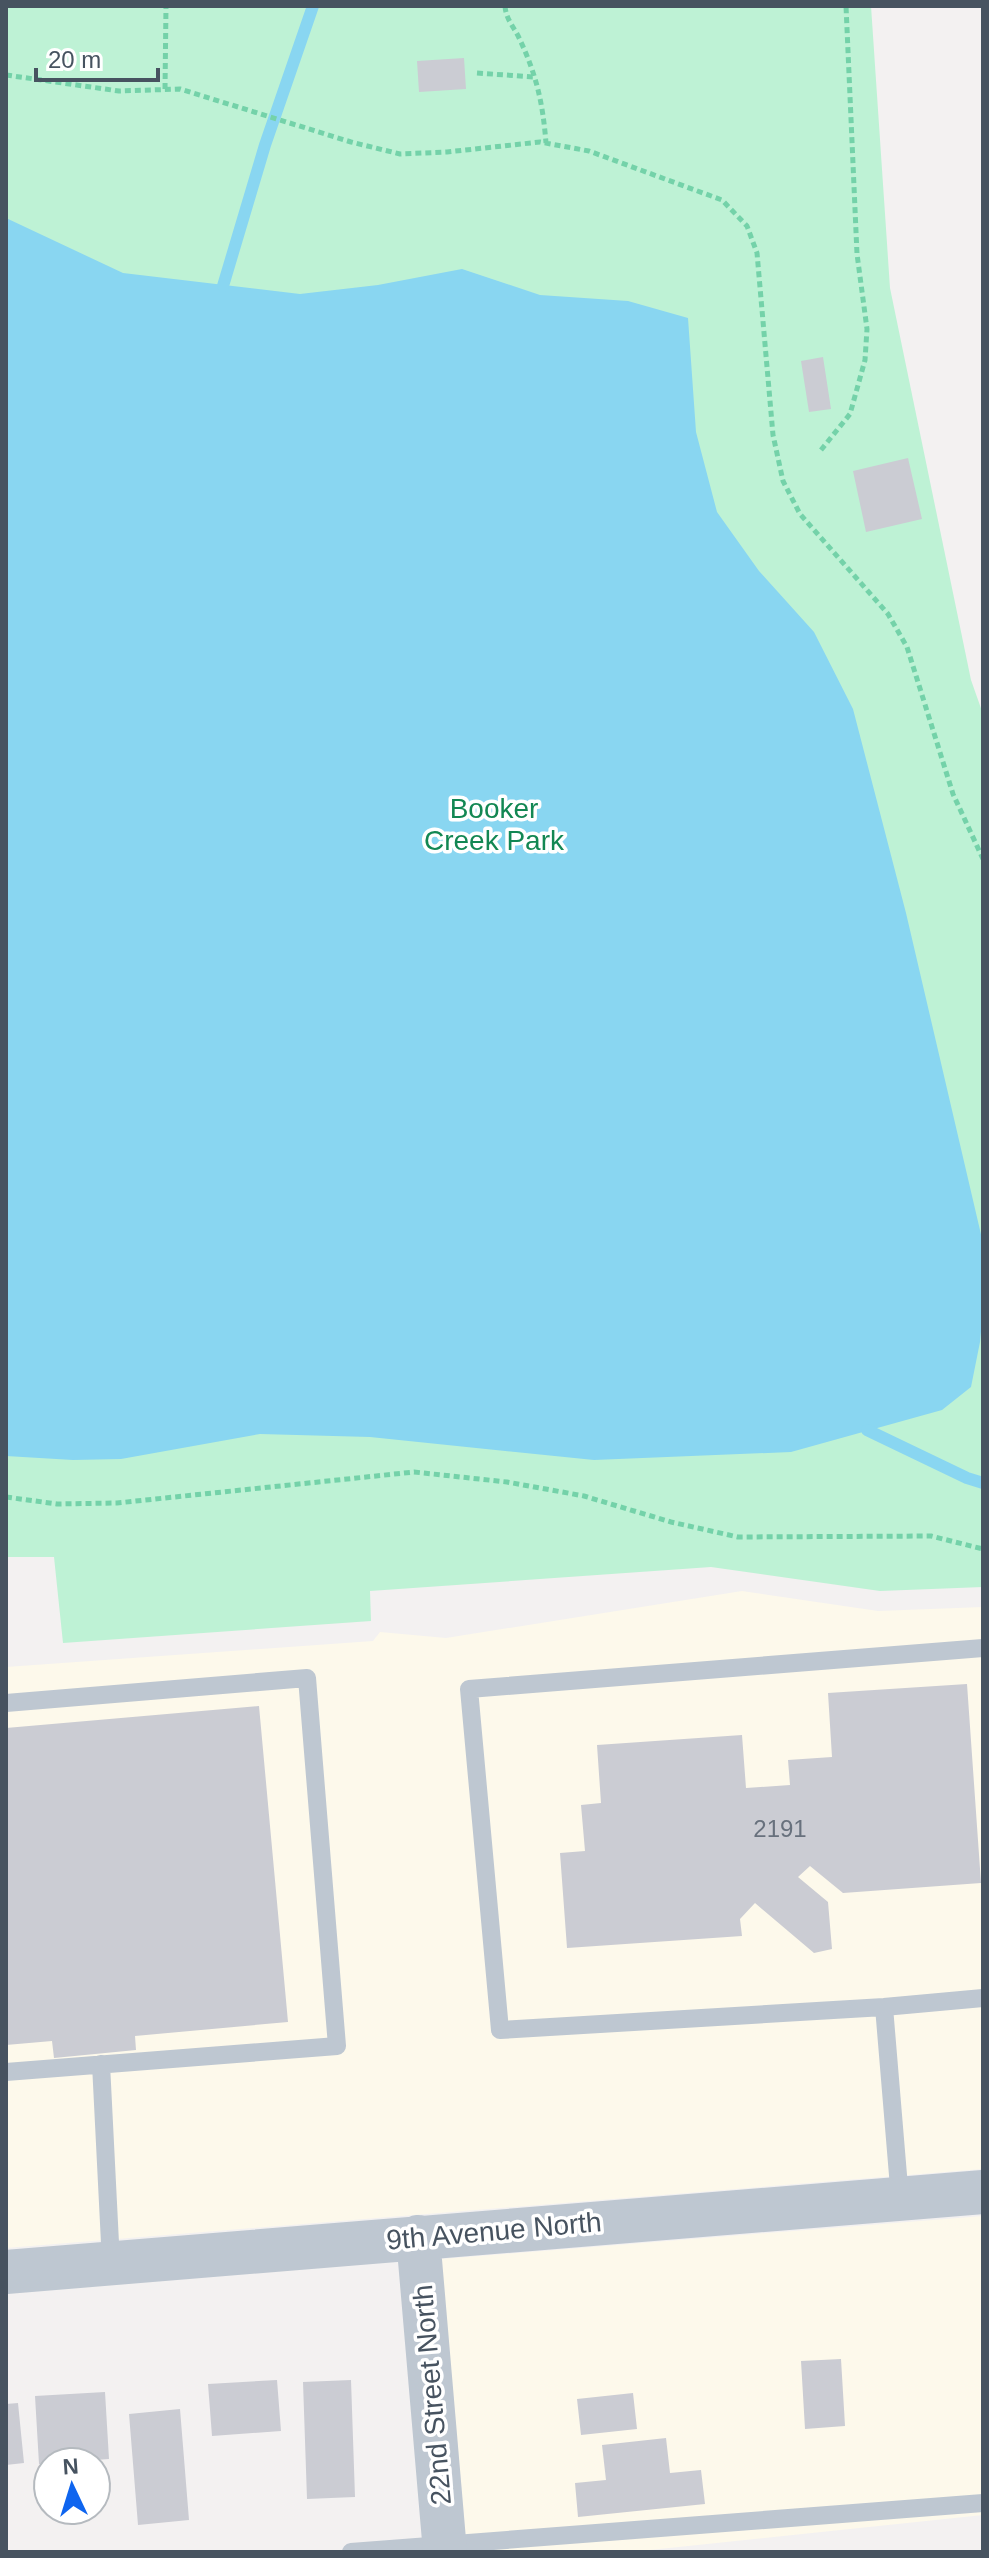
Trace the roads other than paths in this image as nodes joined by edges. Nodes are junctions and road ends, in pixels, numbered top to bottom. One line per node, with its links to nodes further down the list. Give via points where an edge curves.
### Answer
1 (983, 1648): 4 (lane, via 469,1689 500,2030)
2 (6, 1703): 5 (lane, via 307,1678 337,2046)
3 (983, 1998): 4 (lane)
4 (884, 2007): 8 (lane)
5 (101, 2064): 6 (lane); 10 (lane)
6 (6, 2072)
7 (983, 2192): 8 (street, 9th Avenue North)
8 (900, 2199): 9 (street, 9th Avenue North)
9 (418, 2237): 10 (street, 9th Avenue North); 13 (street, 22nd Street North)
10 (111, 2263): 11 (street, 9th Avenue North)
11 (6, 2272)
12 (983, 2503): 13 (lane)
13 (445, 2548): 14 (lane)
14 (351, 2552)

